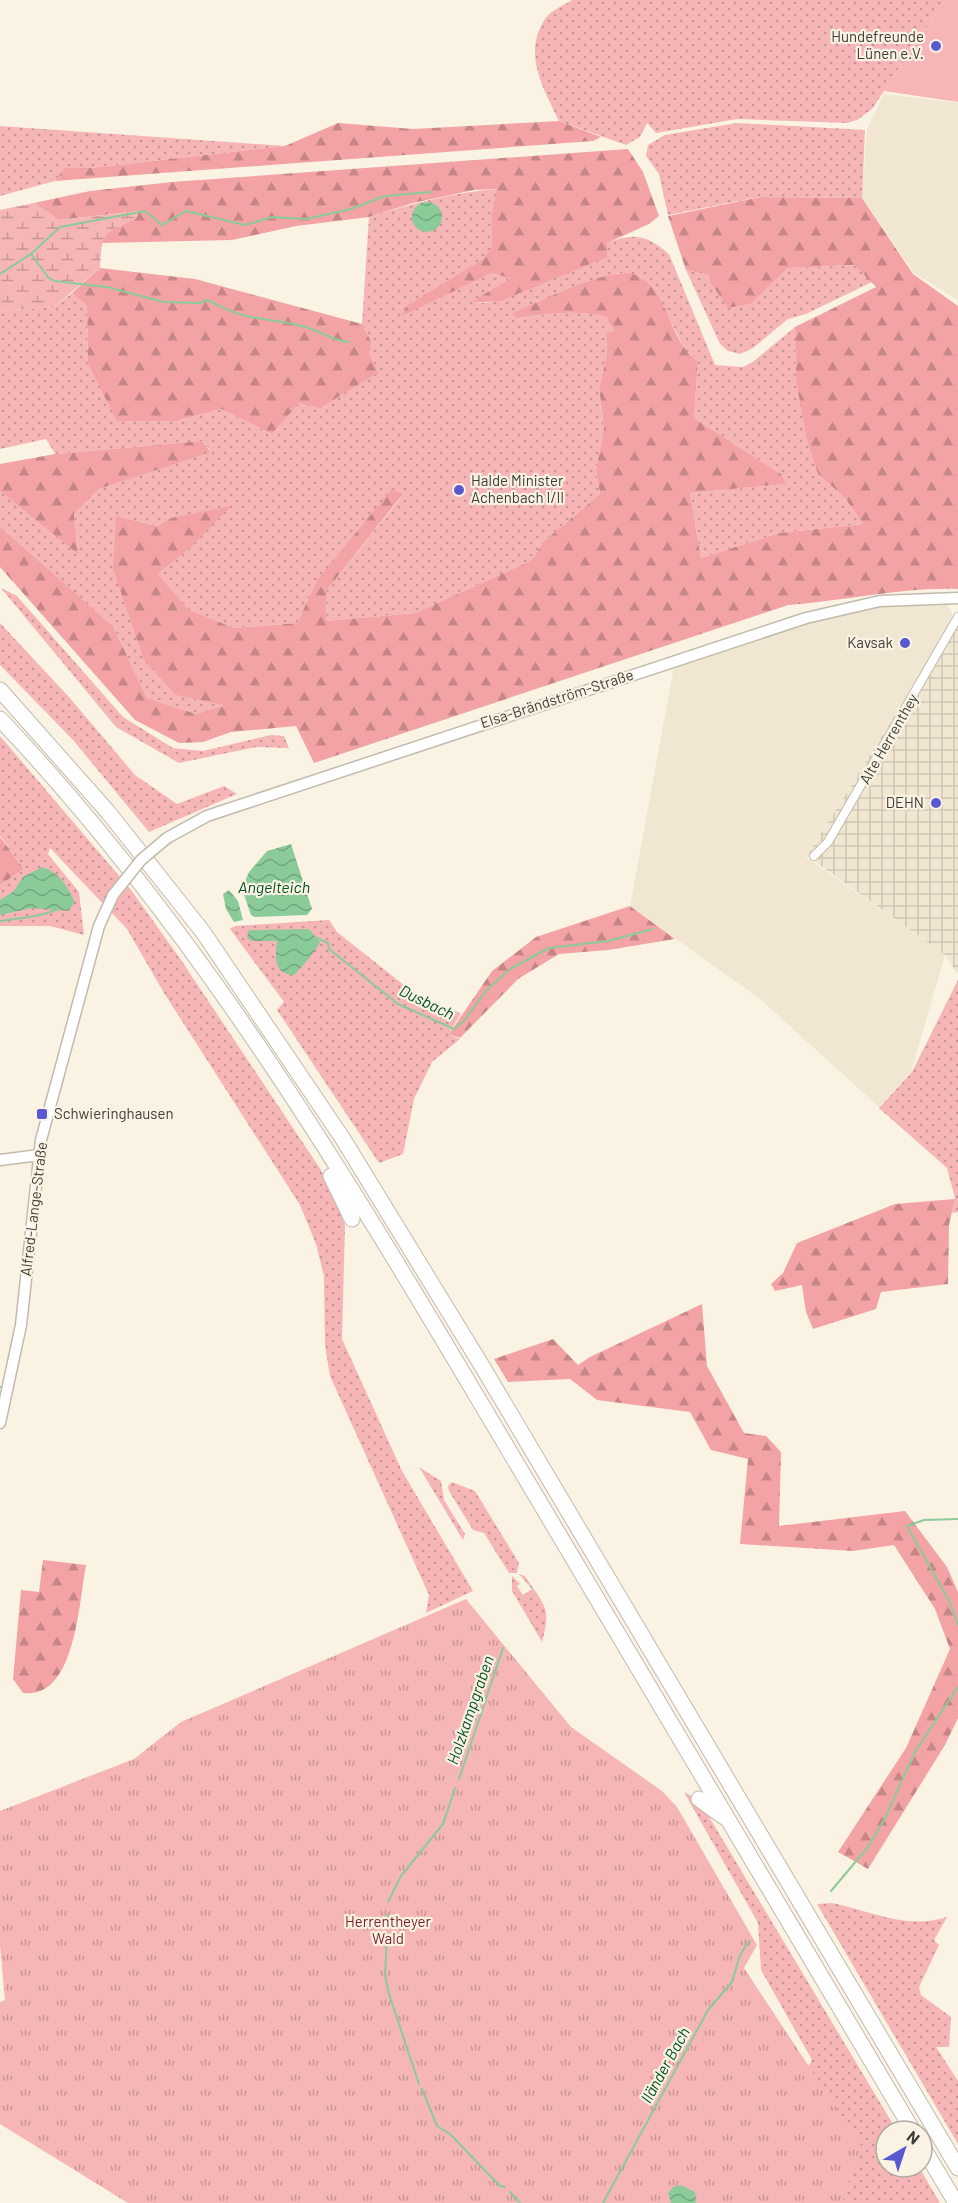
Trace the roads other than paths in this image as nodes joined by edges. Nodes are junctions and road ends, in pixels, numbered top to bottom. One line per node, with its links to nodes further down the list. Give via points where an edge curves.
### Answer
1 (958, 598): 6 (street, Elsa-Brändström-Straße, bridge, via 880,601 806,618 207,816 167,838 141,860)
2 (958, 617): 5 (street, Alte Herrenthey, via 828,842)
3 (0, 690): 16 (highway, via 172,891 331,1121 482,1366)
4 (0, 719): 7 (highway, via 141,885 215,982)
5 (814, 856)
6 (113, 895): 8 (street, Alfred-Lange-Straße, via 97,932)
7 (324, 1144): 10 (highway, via 331,1176); 13 (highway)
8 (39, 1155): 9 (street); 11 (street, Alfred-Lange-Straße, via 21,1325)
9 (0, 1160)
10 (352, 1220)
11 (0, 1423)
12 (699, 1799): 13 (highway)
13 (729, 1821): 14 (highway)
14 (906, 2119)
15 (934, 2166): 17 (highway)
16 (958, 2168)
17 (956, 2203)

